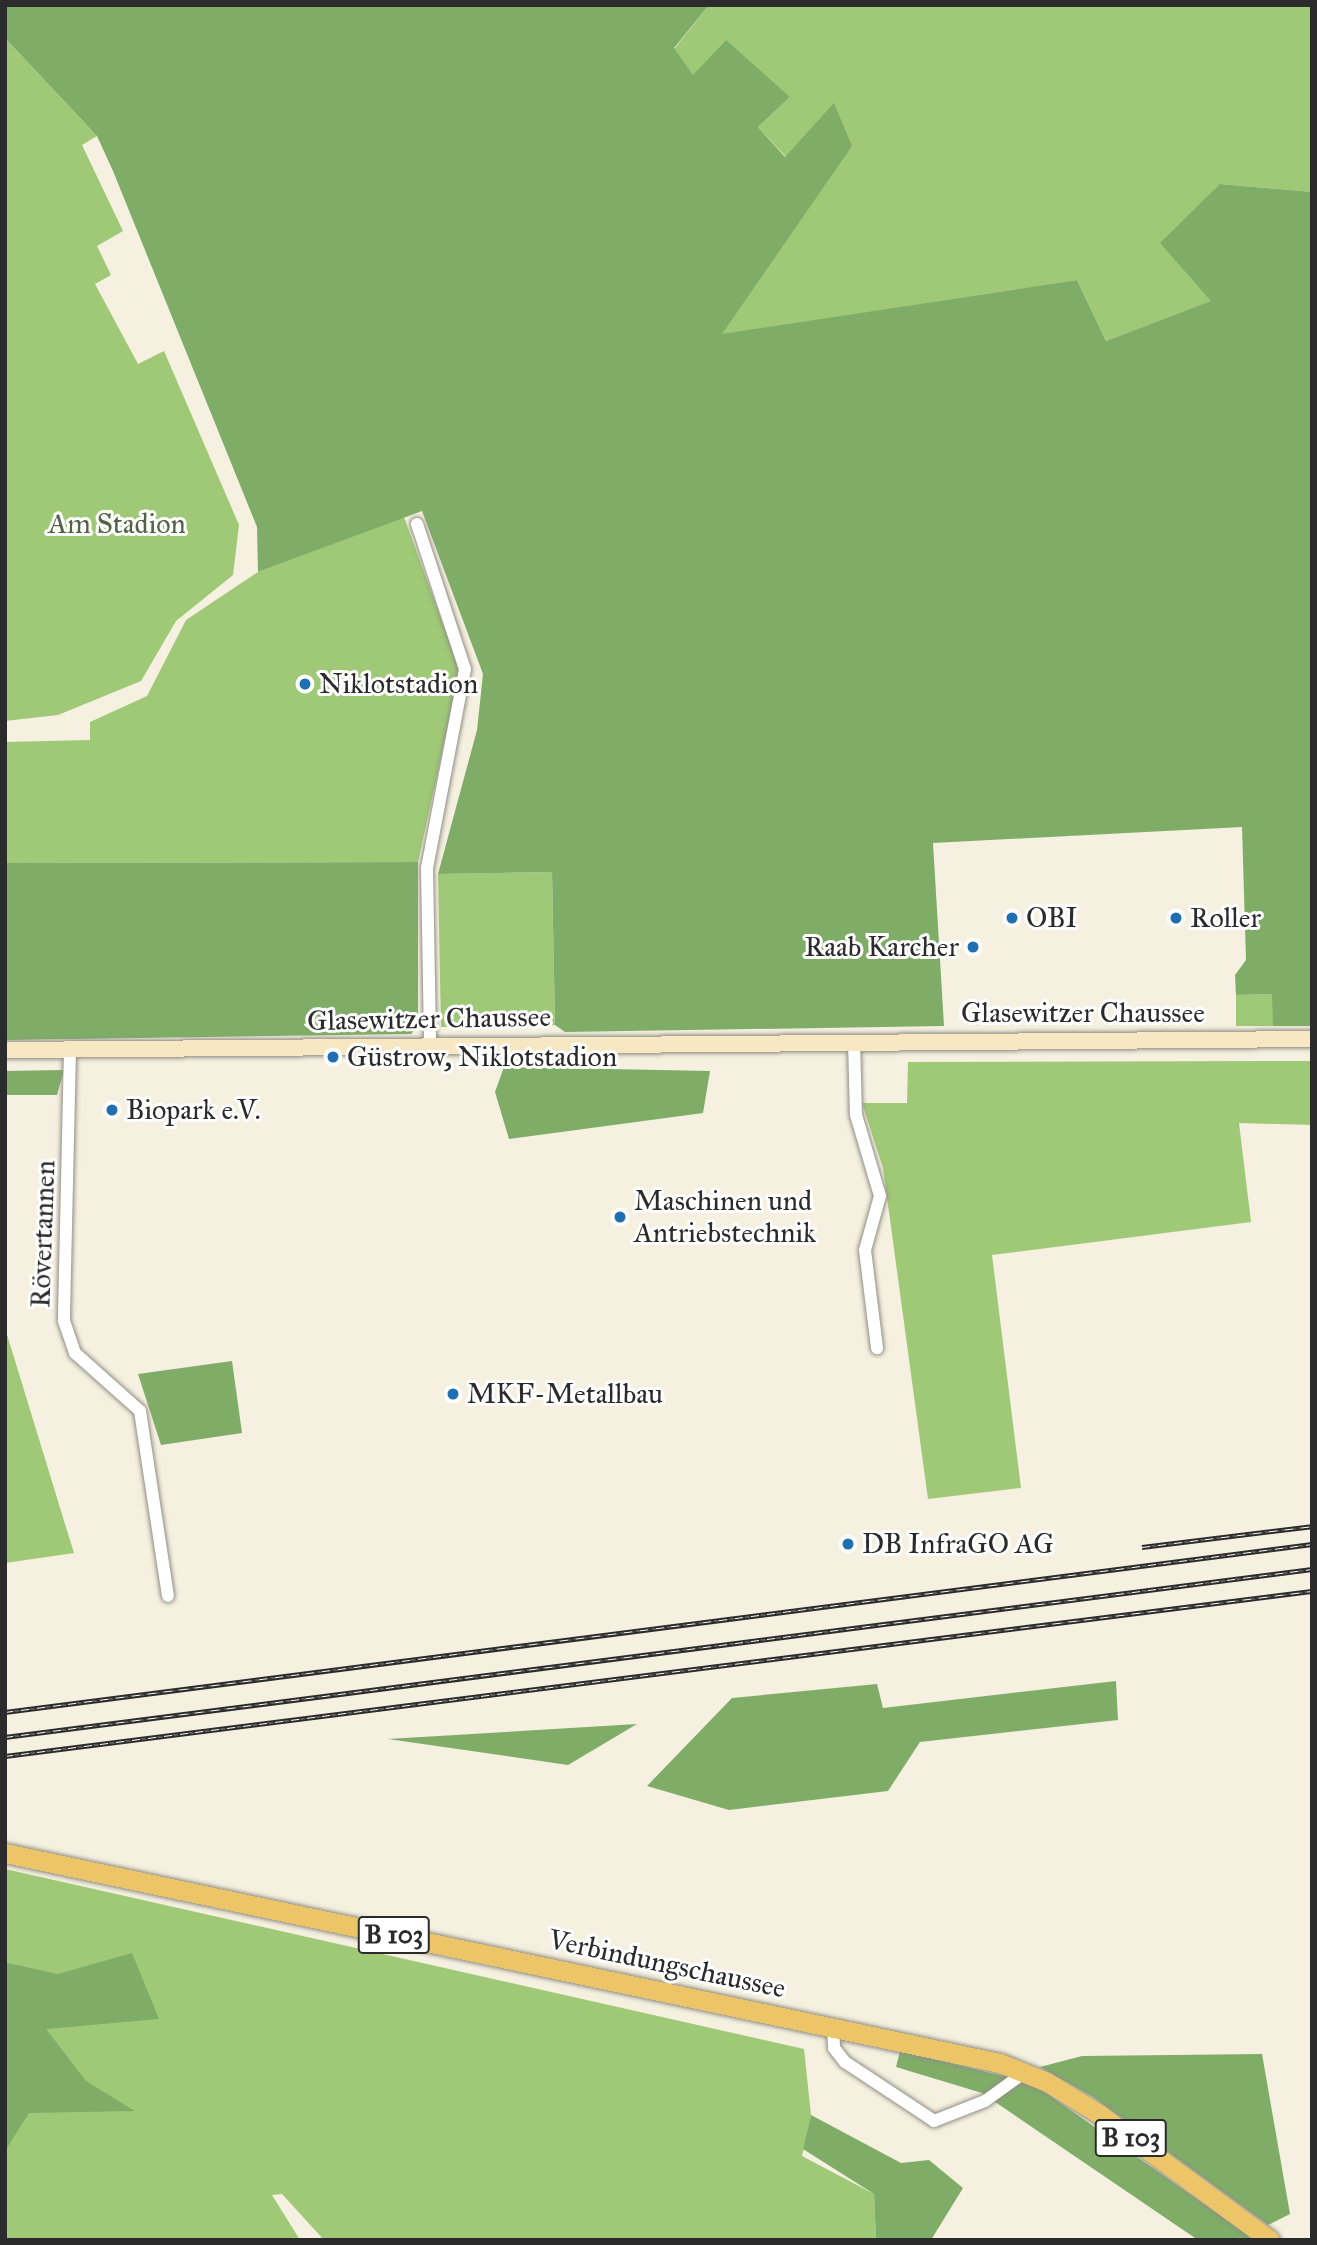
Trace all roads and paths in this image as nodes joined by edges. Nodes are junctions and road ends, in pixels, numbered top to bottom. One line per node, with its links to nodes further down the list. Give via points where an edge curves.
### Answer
1 (417, 524): 4 (street, via 465,669 465,698 427,868)
2 (1312, 1039): 3 (main road, Glasewitzer Chaussee)
3 (854, 1041): 4 (main road, Glasewitzer Chaussee); 7 (street, via 856,1115 880,1196 864,1250)
4 (430, 1044): 5 (main road, Glasewitzer Chaussee)
5 (70, 1049): 6 (main road, Glasewitzer Chaussee); 8 (street, Rövertannen, via 64,1321 75,1353 140,1411)
6 (5, 1050)
7 (877, 1348)
8 (168, 1596)
9 (5, 1853): 10 (main road, Verbindungschaussee / B 103)
10 (833, 2027): 11 (main road, Verbindungschaussee / B 103); 11 (street, via 834,2048 845,2062 934,2120 985,2101)
11 (1025, 2072): 12 (main road, Verbindungschaussee / B 103, via 1099,2115)
12 (1270, 2240)

